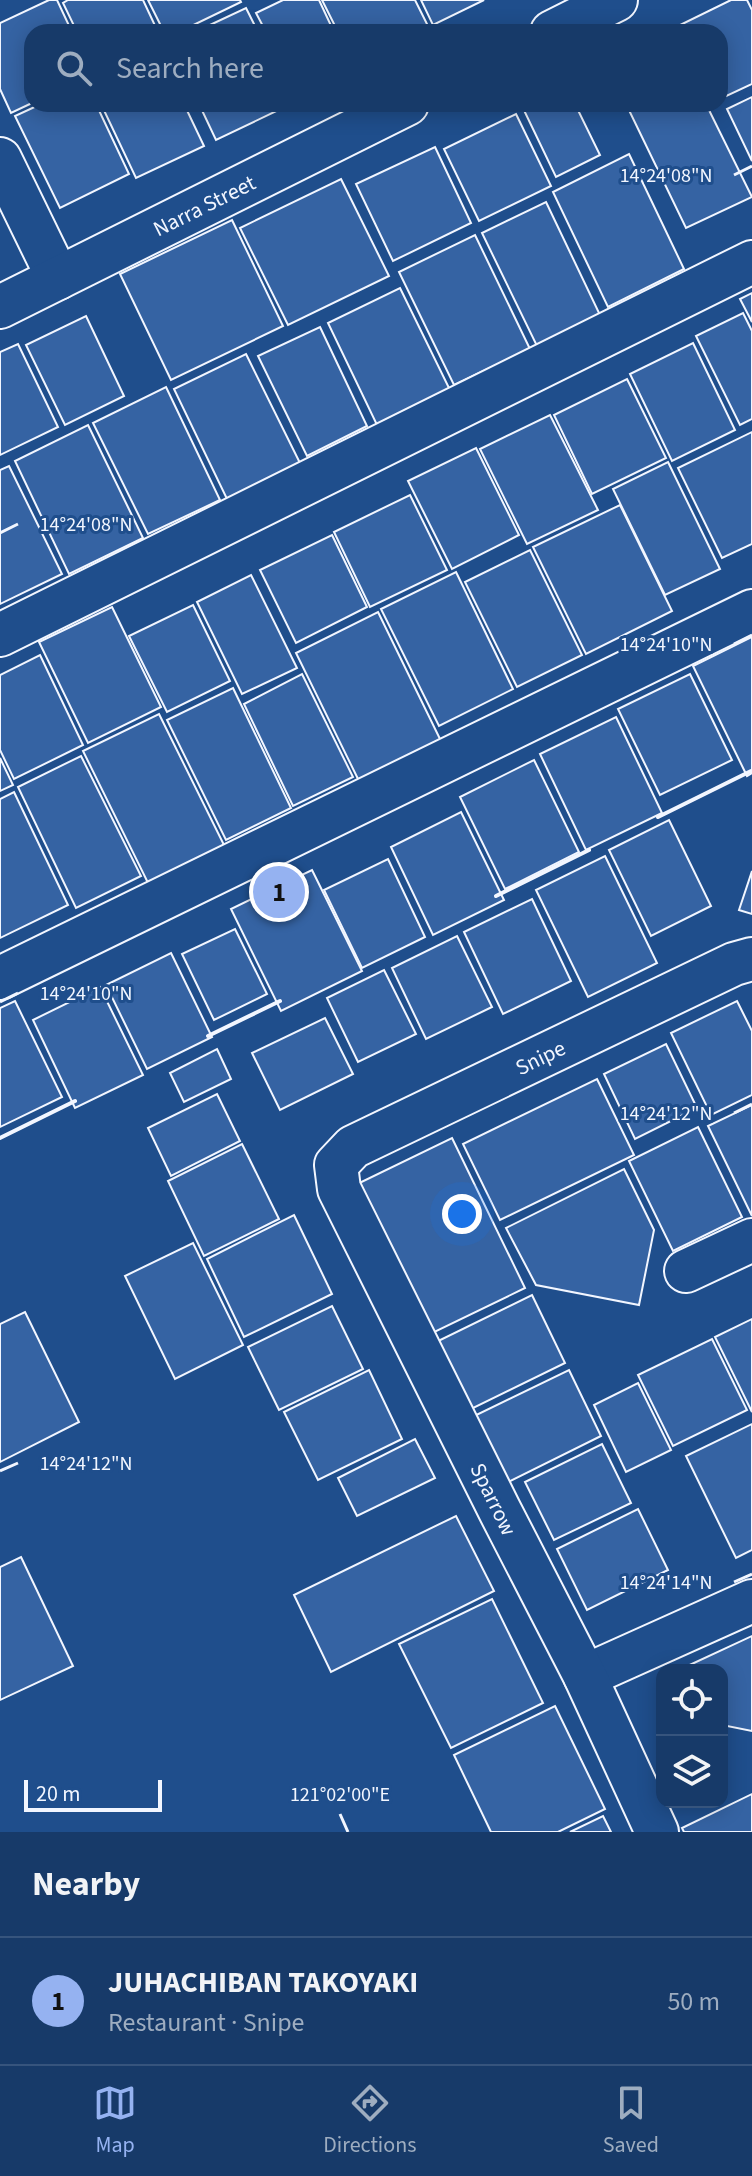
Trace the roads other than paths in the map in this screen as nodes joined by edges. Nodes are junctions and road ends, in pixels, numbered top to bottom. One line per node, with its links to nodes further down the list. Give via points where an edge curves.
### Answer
1 (616, 0): 2 (street)
2 (568, 24)
3 (391, 112): 6 (street, Narra Street)
4 (0, 159): 6 (street)
5 (752, 262): 9 (street)
6 (58, 278): 7 (street, Narra Street)
7 (0, 307)
8 (752, 611): 11 (street)
9 (0, 635)
10 (752, 959): 12 (street, Snipe, via 353,1147)
11 (0, 978)
12 (336, 1165): 16 (street, Sparrow, via 339,1189)
13 (752, 1240): 14 (street)
14 (686, 1271)
15 (752, 1601): 16 (street)
16 (585, 1676): 17 (street, Sparrow)
17 (657, 1832)

